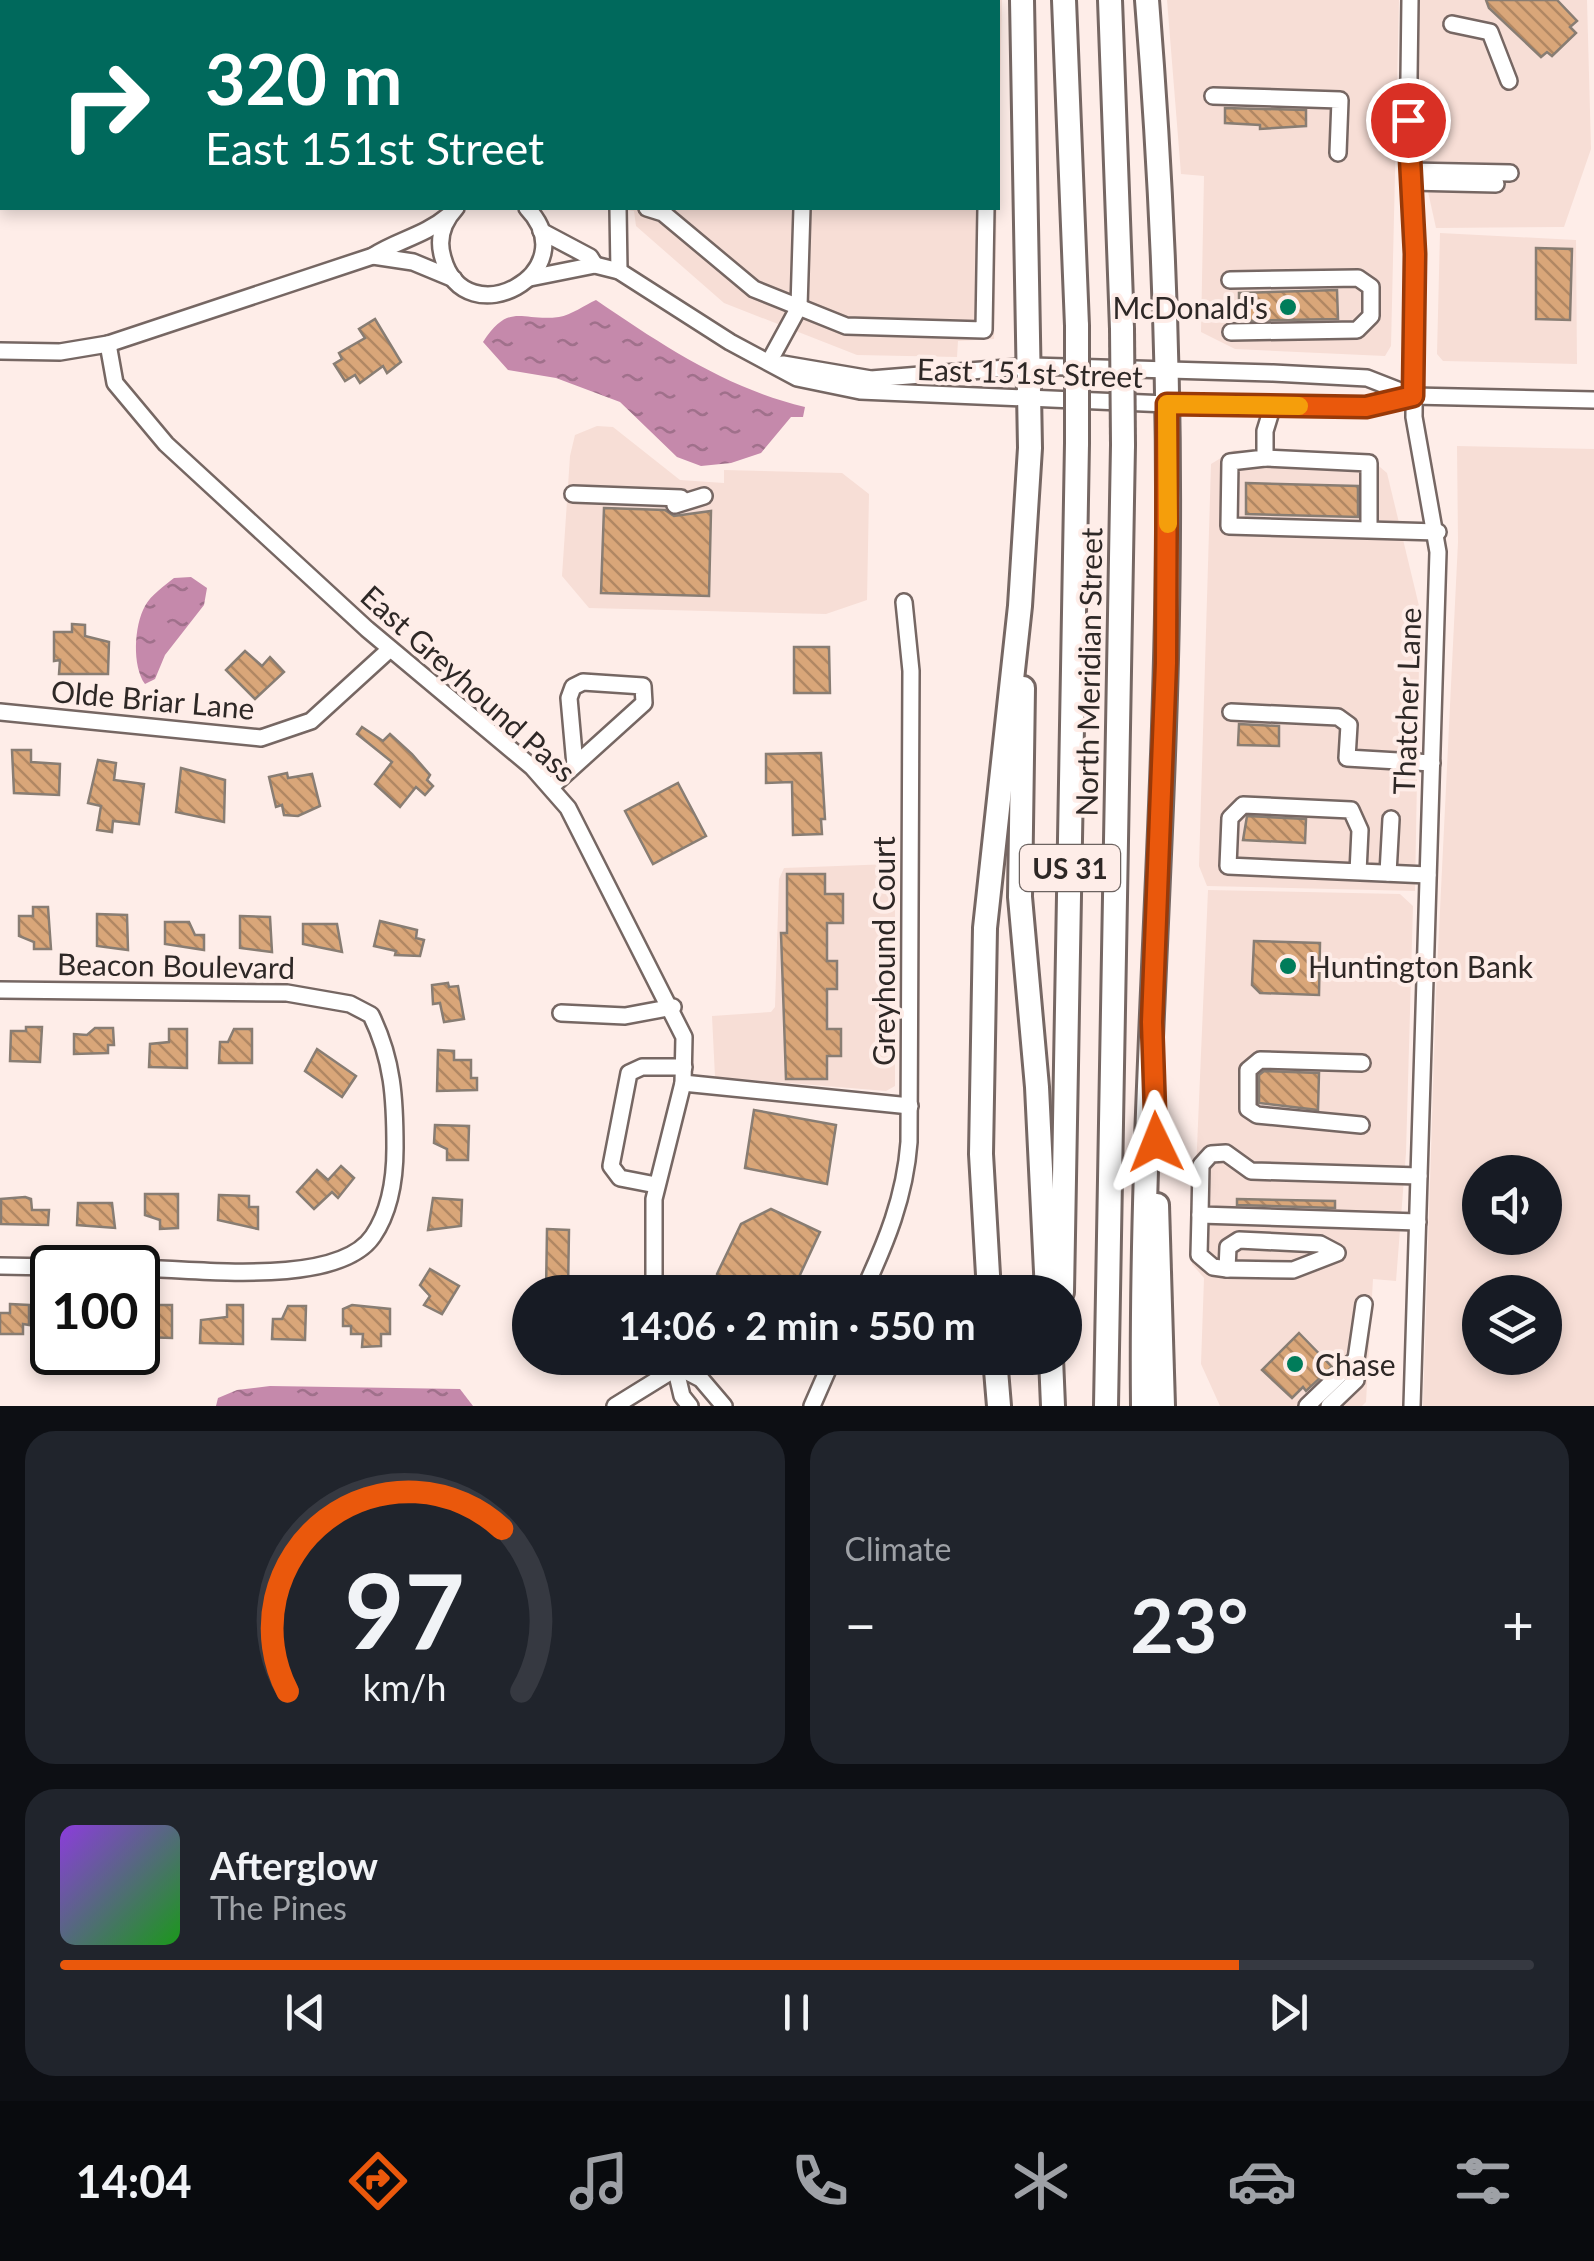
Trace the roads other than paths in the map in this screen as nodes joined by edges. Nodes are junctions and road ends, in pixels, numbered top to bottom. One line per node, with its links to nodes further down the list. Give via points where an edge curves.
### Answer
1 (1022, 0): 29 (highway)
2 (1064, 0): 75 (highway, North Meridian Street / US 31, bridge, via 1077,443)
3 (1110, 0): 95 (highway, North Meridian Street / US 31, bridge, via 1122,445)
4 (1147, 0): 30 (highway)
5 (1410, 0): 10 (street, Thatcher Lane)
6 (1452, 24): 7 (street, via 1490,32)
7 (1509, 81)
8 (1213, 96): 9 (street, via 1340,100)
9 (1338, 153)
10 (1409, 181): 11 (street); 31 (street, Thatcher Lane)
11 (1510, 184)
12 (618, 210): 20 (street)
13 (654, 210): 24 (street, via 754,289)
14 (802, 210): 24 (street)
15 (986, 210): 24 (street, via 984,330 846,326)
16 (452, 212): 18 (street, via 428,232); 22 (street, via 440,249)
17 (534, 215): 19 (street, East 151st Street); 21 (street, via 539,264)
18 (373, 256): 22 (street, via 413,262); 26 (street)
19 (595, 265): 20 (street, East 151st Street); 21 (street, East 151st Street)
20 (619, 271): 28 (street, East 151st Street)
21 (530, 278): 22 (street, East 151st Street, via 484,295)
22 (454, 280)
23 (1230, 280): 25 (street, via 1358,278 1371,286 1370,316 1357,330)
24 (799, 307): 28 (street)
25 (1231, 332)
26 (108, 344): 27 (street); 45 (street, East Greyhound Pass, via 115,382 166,444)
27 (0, 351)
28 (769, 362): 29 (street, East 151st Street, via 871,379); 32 (street, East 151st Street, via 798,378 860,391)
29 (1032, 366): 30 (street, East 151st Street); 32 (highway)
30 (1167, 370): 31 (street, East 151st Street, via 1367,378); 34 (highway)
31 (1413, 396): 33 (street, East 151st Street); 35 (street, East 151st Street, via 1366,407); 42 (street, Thatcher Lane)
32 (1032, 398): 34 (street, East 151st Street); 43 (highway)
33 (1594, 400)
34 (1167, 404): 35 (street, East 151st Street); 58 (highway, via 1166,663)
35 (1273, 405): 36 (street, via 1264,431)
36 (1265, 458): 41 (street, via 1370,463); 41 (street, via 1230,462 1230,526)
37 (573, 494): 38 (street)
38 (607, 496): 39 (street, via 620,504 681,505); 40 (street)
39 (704, 496)
40 (682, 498)
41 (1368, 530): 42 (street)
42 (1438, 532): 48 (street, Thatcher Lane)
43 (1024, 564): 73 (highway, via 984,928 981,1154); 74 (highway, via 1018,848)
44 (904, 602): 61 (street, Greyhound Court, via 911,671)
45 (390, 649): 46 (street, Olde Briar Lane, via 311,721 261,738); 50 (street, East Greyhound Pass)
46 (0, 712)
47 (1231, 712): 48 (street, via 1338,716 1348,726 1348,758)
48 (1432, 763): 54 (street, Thatcher Lane)
49 (575, 765): 49 (street, via 644,703 643,686 573,687); 50 (street)
50 (551, 787): 56 (street, East Greyhound Pass)
51 (1391, 819): 53 (street)
52 (1358, 872): 52 (street, via 1228,866 1230,818 1243,806 1351,810 1360,830); 53 (street)
53 (1388, 873): 54 (street)
54 (1428, 875): 63 (street, Thatcher Lane)
55 (0, 990): 69 (street, Beacon Boulevard, via 307,994 372,1015 396,1094 393,1182 364,1245 299,1270)
56 (672, 1006): 57 (street, via 625,1016); 60 (street, East Greyhound Pass, via 684,1037)
57 (561, 1012)
58 (1152, 1022): 86 (highway); 96 (highway)
59 (1362, 1063): 62 (street, via 1260,1060 1248,1070 1248,1109 1257,1114)
60 (684, 1075): 61 (street); 64 (street, East Greyhound Pass); 64 (street, via 642,1066 629,1074 612,1166 620,1178)
61 (910, 1106): 72 (street, Greyhound Court, via 903,1190)
62 (1362, 1126)
63 (1419, 1176): 65 (street, via 1251,1171 1226,1153 1212,1154 1201,1165); 66 (street, Thatcher Lane)
64 (656, 1185): 71 (street, East Greyhound Pass)
65 (1200, 1216): 66 (street); 70 (street, via 1199,1255)
66 (1418, 1222): 104 (street, Thatcher Lane)
67 (0, 1266): 68 (street)
68 (30, 1267)
69 (160, 1268)
70 (1227, 1269): 70 (street, via 1293,1270 1337,1253 1320,1244 1239,1240 1228,1248)
71 (652, 1275)
72 (870, 1275)
73 (988, 1275)
74 (1046, 1275)
75 (1062, 1275)
76 (1364, 1304): 77 (street)
77 (1356, 1365): 99 (street); 100 (street); 101 (street); 102 (street); 103 (street, via 1353,1393)
78 (658, 1375): 87 (street)
79 (678, 1375): 88 (street)
80 (695, 1375): 89 (street)
81 (826, 1375): 90 (street)
82 (983, 1375): 91 (highway)
83 (996, 1375): 92 (highway)
84 (1051, 1375): 93 (highway)
85 (1061, 1375): 94 (highway)
86 (1162, 1380): 97 (highway); 98 (highway)
87 (614, 1406)
88 (690, 1406)
89 (724, 1406)
90 (812, 1406)
91 (982, 1406)
92 (999, 1406)
93 (1053, 1406)
94 (1061, 1406)
95 (1106, 1406)
96 (1143, 1406)
97 (1163, 1406)
98 (1172, 1406)
99 (1296, 1406)
100 (1307, 1406)
101 (1317, 1406)
102 (1329, 1406)
103 (1340, 1406)
104 (1412, 1406)

